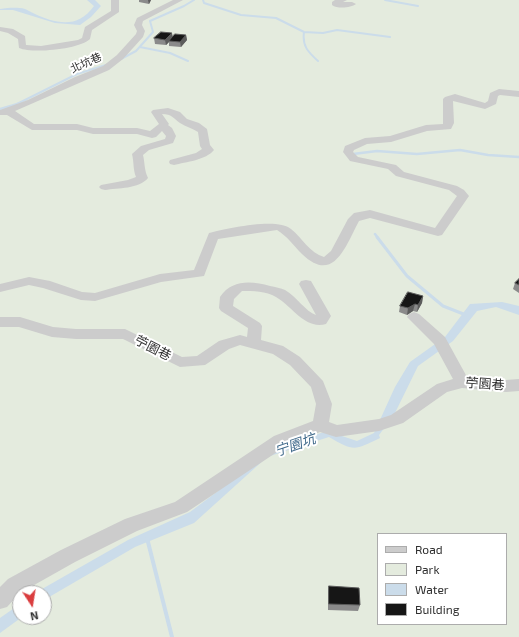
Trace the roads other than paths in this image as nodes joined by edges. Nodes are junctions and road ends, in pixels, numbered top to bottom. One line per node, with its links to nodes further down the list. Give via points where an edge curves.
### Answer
1 (115, 0): 5 (street, 北坑巷, via 115,12 88,29 86,39 80,42 26,49 22,46 22,38)
2 (179, 0): 7 (street, 北坑巷, via 140,20 140,35 120,58 106,68)
3 (343, 0): 4 (street, via 336,2 336,5)
4 (352, 4)
5 (0, 29)
6 (519, 94): 12 (street, via 499,92 493,95 493,102 485,106 455,97 448,99 447,127 426,128 391,139 365,141 349,148 348,152 354,159 392,167 400,174 460,192 463,196 438,232 370,214 358,216 354,220 332,257 326,261 317,260 302,248 290,233 279,227 213,236 199,273 160,278 95,297 81,296 29,281)
7 (4, 112): 8 (street, via 32,127 77,126 93,131 137,131 152,135)
8 (162, 126): 9 (street, via 164,124 156,112 177,114 184,121 196,125 203,131 205,146 209,150); 10 (street, via 171,136 169,141 145,148 137,154 142,178 130,183)
9 (174, 162)
10 (105, 187)
11 (306, 284): 15 (street, via 324,316 321,321 308,317 280,293 257,287 238,287 227,297 226,308 255,326)
12 (0, 288)
13 (414, 317): 16 (street, via 440,341)
14 (1, 321): 15 (street, 苧園巷, via 31,325 52,332 125,334 180,362 200,361 224,345 240,340)
15 (253, 343): 18 (street, 苧園巷, via 278,350 295,361 318,385 324,404)
16 (462, 382): 17 (street, 苧園巷); 18 (street, 苧園巷, via 442,388 397,419 385,423 336,431)
17 (519, 385)
18 (320, 425): 19 (street, via 280,441 181,507 131,525 68,556 15,586)
19 (0, 600)

